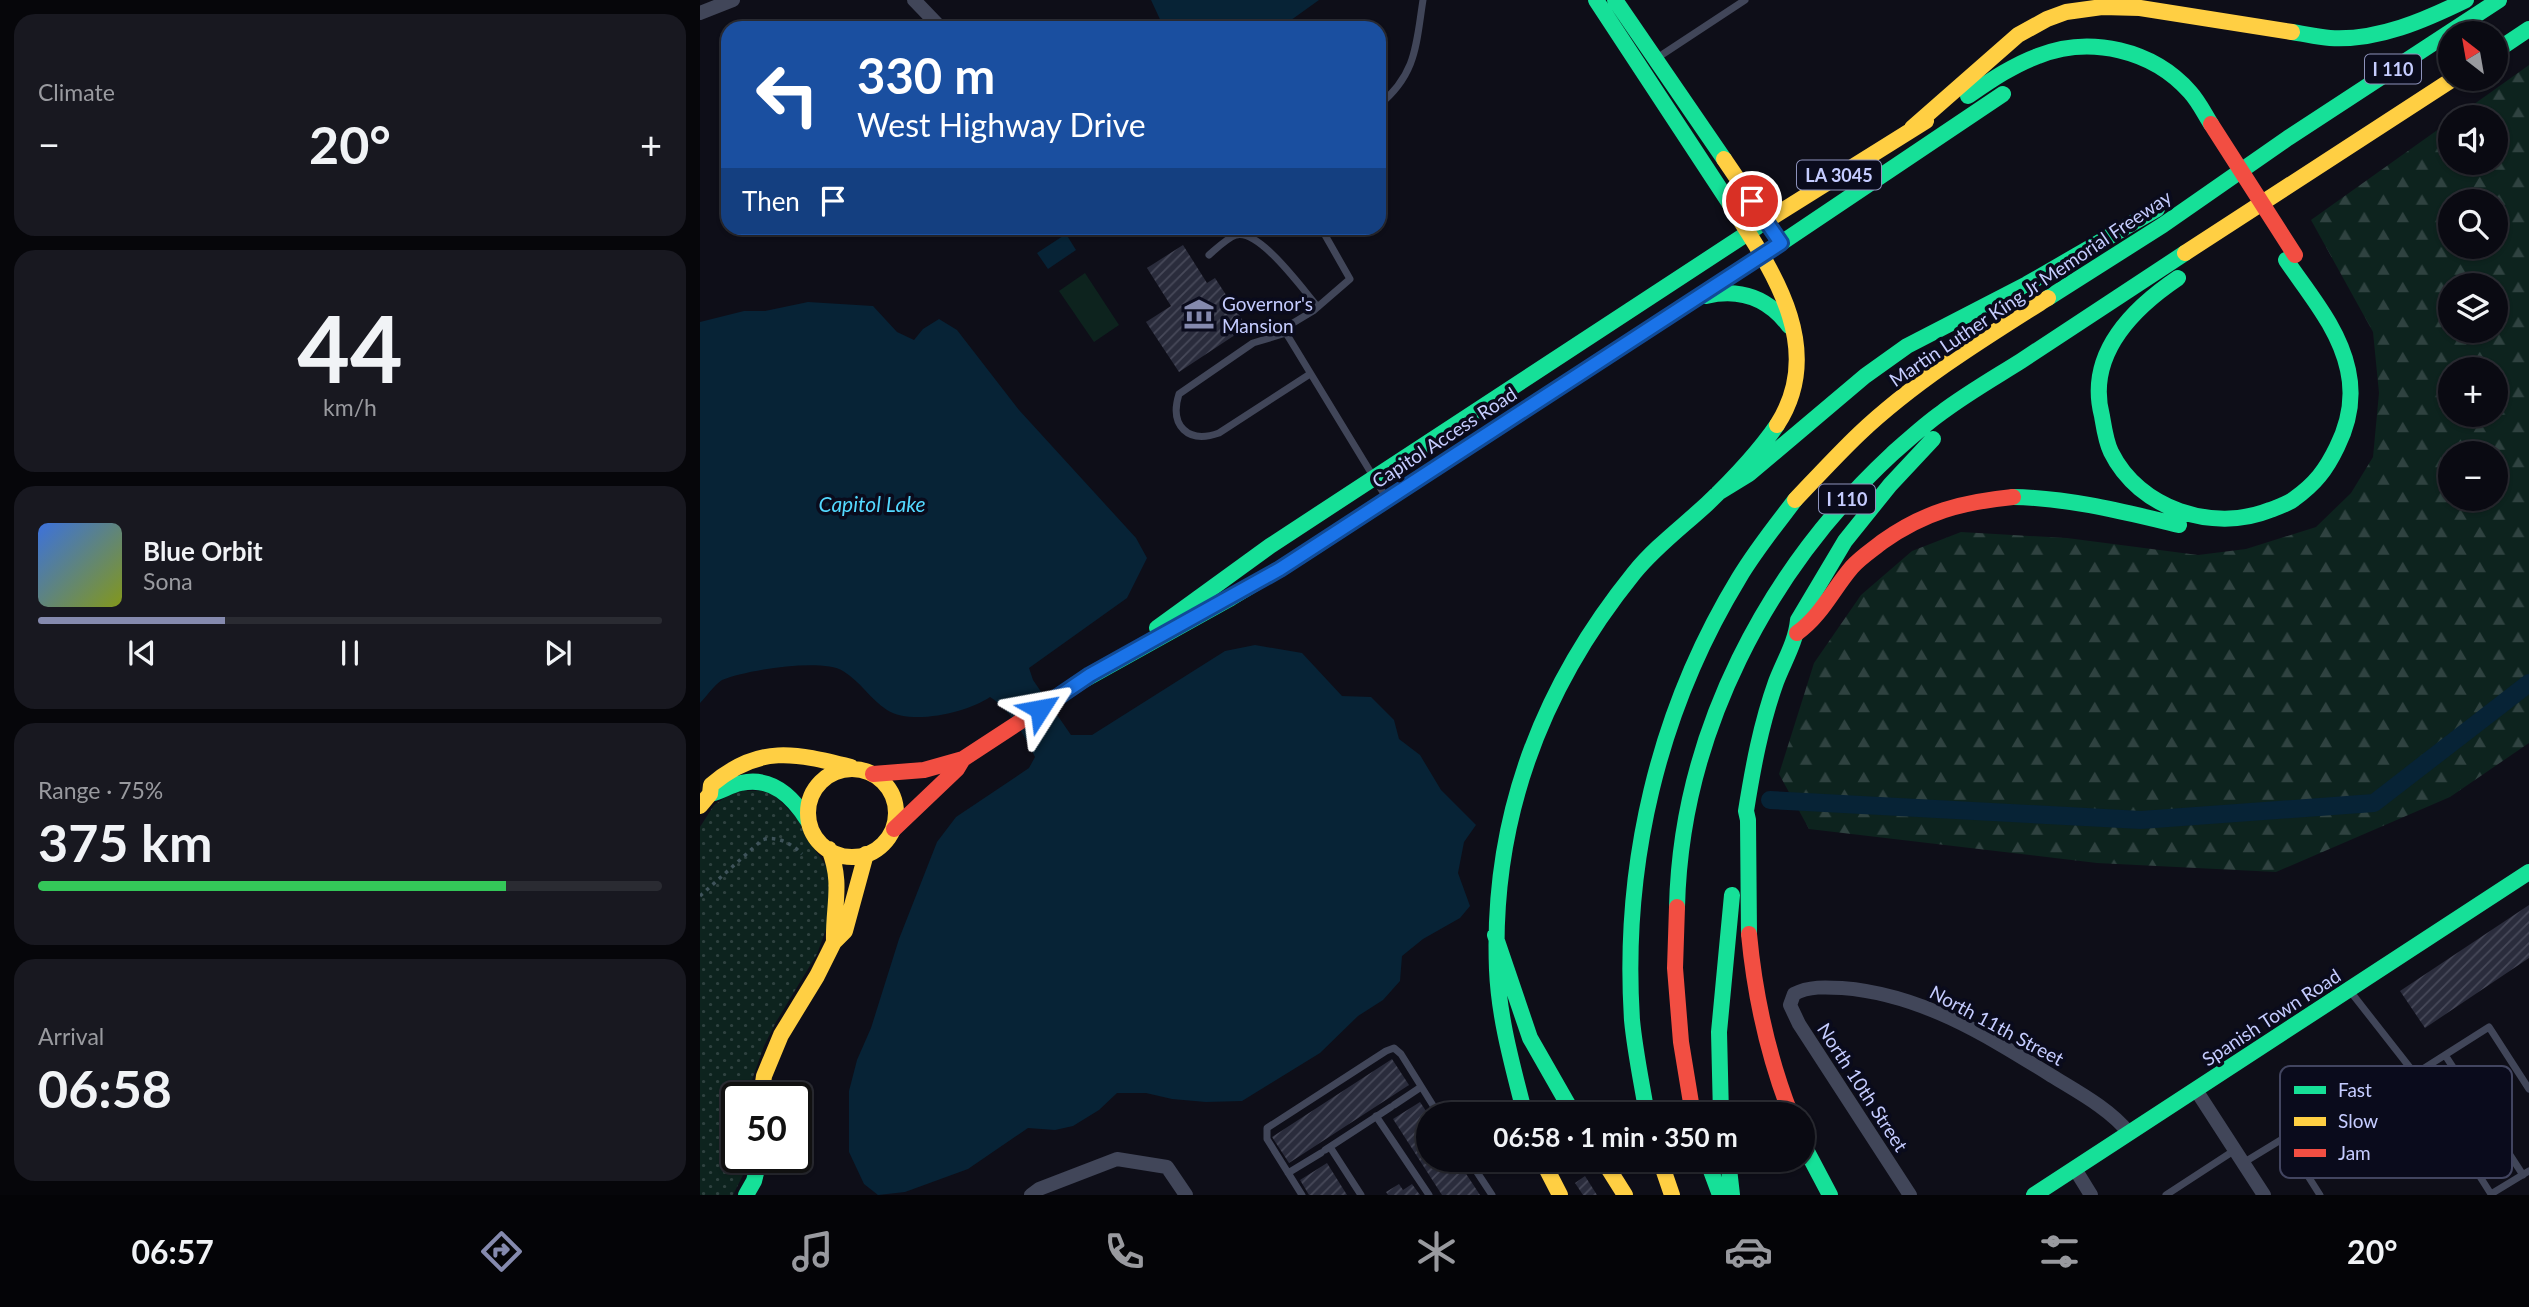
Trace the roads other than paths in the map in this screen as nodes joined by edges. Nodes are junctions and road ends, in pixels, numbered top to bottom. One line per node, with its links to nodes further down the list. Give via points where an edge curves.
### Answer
1 (733, 0): 12 (street)
2 (914, 0): 13 (street)
3 (1423, 0): 20 (lane, via 1411,65 1400,86)
4 (1596, 0): 18 (main road)
5 (1615, 0): 17 (main road)
6 (1745, 0): 17 (lane)
7 (2146, 0): 11 (lane)
8 (2466, 0): 11 (main road, via 2402,28 2348,38)
9 (2499, 0): 24 (main road, Martin Luther King Jr Memorial Freeway / I 110)
10 (2042, 11): 16 (lane)
11 (2164, 11): 16 (main road, via 2066,12 2035,24)
12 (700, 13)
13 (934, 21)
14 (2529, 29): 15 (main road)
15 (2508, 43)
16 (2003, 46): 23 (main road)
17 (1655, 59): 18 (lane); 25 (main road)
18 (1639, 70): 27 (main road)
19 (2438, 88): 21 (main road, I 110)
20 (1386, 99)
21 (2387, 122): 26 (main road); 39 (main road, I 110)
22 (2206, 127): 23 (main road, via 2189,92 2156,65 2128,52 2083,46 2036,56); 29 (main road, Capitol Access Road, via 2171,90 2131,66 2097,60 2049,68); 32 (main road)
23 (1912, 128): 25 (main road, LA 3045)
24 (2288, 138): 41 (main road, via 1907,346); 69 (main road, Martin Luther King Jr Memorial Freeway / I 110, via 1903,397 1831,460 1755,554 1709,630 1684,684 1664,737 1642,822 1631,894 1629,950 1633,1029)
25 (1766, 221): 27 (main road, Capitol Access Road / LA 3045); 29 (main road)
26 (2258, 225)
27 (1748, 233): 31 (main road); 40 (main road, Capitol Access Road / LA 3045)
28 (1325, 235): 35 (lane, via 1350,279)
29 (1781, 243): 31 (main road, Capitol Access Road / LA 3045)
30 (1209, 255): 35 (lane, via 1235,235 1245,235 1266,247)
31 (1762, 256): 34 (main road, Capitol Access Road / LA 3045); 37 (main road, via 1786,302)
32 (2291, 258): 33 (main road, via 2345,358 2350,384 2348,422 2333,460 2310,488 2281,508 2236,521 2183,514 2150,498 2114,459 2102,429 2101,373 2118,331 2152,295); 43 (main road, via 2350,339 2361,383 2360,416 2350,453 2314,502 2272,525 2228,533 2066,499 1999,498 1955,506 1884,539 1843,578 1809,626)
33 (2196, 267)
34 (1692, 301): 37 (main road, via 1726,292 1750,295 1779,311); 42 (main road, Capitol Access Road / LA 3045)
35 (1318, 307): 36 (lane)
36 (1286, 333): 38 (lane); 38 (lane, via 1253,343 1179,394 1177,417 1184,430 1205,438 1219,433)
37 (1796, 337): 41 (main road, via 1798,365 1785,411 1763,444)
38 (1310, 374): 40 (lane)
39 (1974, 389): 43 (main road, via 1845,541 1798,620); 70 (main road, I 110, via 1883,463 1820,531 1767,608 1724,696 1686,820 1675,908 1676,1000)
40 (1374, 477): 42 (lane); 44 (main road, Capitol Access Road / LA 3045, via 1245,563)
41 (1718, 494): 54 (main road, via 1634,573 1590,631 1554,695 1511,805 1500,865)
42 (1387, 499): 44 (main road, Capitol Access Road / LA 3045, via 1262,580)
43 (1797, 632): 48 (main road, via 1769,702)
44 (1123, 656): 45 (main road, Capitol Access Road / LA 3045)
45 (963, 759): 46 (main road, via 892,774); 50 (main road, Capitol Access Road)
46 (867, 772): 47 (main road, via 811,757 776,754 725,773 711,785); 49 (main road, via 838,771 820,783 808,802); 50 (main road, via 887,785 893,797)
47 (705, 800): 49 (main road, via 749,781 771,785 794,800)
48 (1746, 811): 71 (main road, via 1740,819 1722,993 1717,1068); 72 (main road, via 1751,976 1766,1046)
49 (808, 821): 51 (main road)
50 (894, 829): 52 (main road, via 885,844)
51 (829, 849): 52 (main road, via 842,855); 55 (main road, via 839,876)
52 (866, 854): 55 (main road, via 845,931)
53 (2529, 872): 56 (main road, Spanish Town Road)
54 (1495, 935): 67 (main road, via 1504,1037); 68 (main road, via 1530,1038)
55 (834, 942): 62 (main road, via 781,1035)
56 (2350, 990): 59 (lane); 65 (main road, Spanish Town Road)
57 (1792, 998): 74 (street, North 11th Street, via 1800,991 1830,988 1883,993 1925,1006 2065,1084 2116,1118); 106 (street, North 10th Street, via 1790,1005 1799,1024)
58 (2445, 1055): 60 (lane); 61 (lane); 64 (lane, via 2489,1027)
59 (2409, 1066)
60 (2428, 1066)
61 (2453, 1066)
62 (763, 1082)
63 (1421, 1087): 66 (lane); 73 (lane); 89 (lane, via 1394,1048 1272,1124 1267,1139)
64 (2529, 1089)
65 (2196, 1090): 74 (main road, Spanish Town Road); 77 (street)
66 (1431, 1102)
67 (1521, 1102)
68 (1567, 1102)
69 (1645, 1102)
70 (1691, 1102)
71 (1720, 1102)
72 (1786, 1102)
73 (1376, 1116): 76 (lane); 98 (lane)
74 (2129, 1133): 81 (main road, Spanish Town Road)
75 (2280, 1140): 79 (lane)
76 (1325, 1150): 89 (lane); 97 (lane)
77 (2235, 1150): 79 (street); 109 (lane)
78 (2512, 1153): 90 (lane)
79 (2243, 1163): 110 (street)
80 (1815, 1167): 105 (main road)
81 (2075, 1169): 107 (main road, Spanish Town Road); 108 (street)
82 (1477, 1172): 99 (lane)
83 (1548, 1172): 100 (main road)
84 (1611, 1172): 101 (main road)
85 (1664, 1172): 102 (main road)
86 (1711, 1172): 103 (main road)
87 (1729, 1172): 104 (main road)
88 (756, 1173): 93 (main road)
89 (1288, 1173): 96 (lane)
90 (2526, 1173): 92 (lane, via 2491,1194)
91 (2309, 1178): 111 (lane)
92 (2481, 1178)
93 (746, 1195)
94 (1031, 1195): 95 (street, via 1117,1159 1167,1167)
95 (1186, 1195)
96 (1302, 1195)
97 (1361, 1195)
98 (1429, 1195)
99 (1492, 1195)
100 (1560, 1195)
101 (1625, 1195)
102 (1672, 1195)
103 (1720, 1195)
104 (1732, 1195)
105 (1830, 1195)
106 (1910, 1195)
107 (2034, 1195)
108 (2091, 1195)
109 (2166, 1195)
110 (2264, 1195)
111 (2320, 1195)

